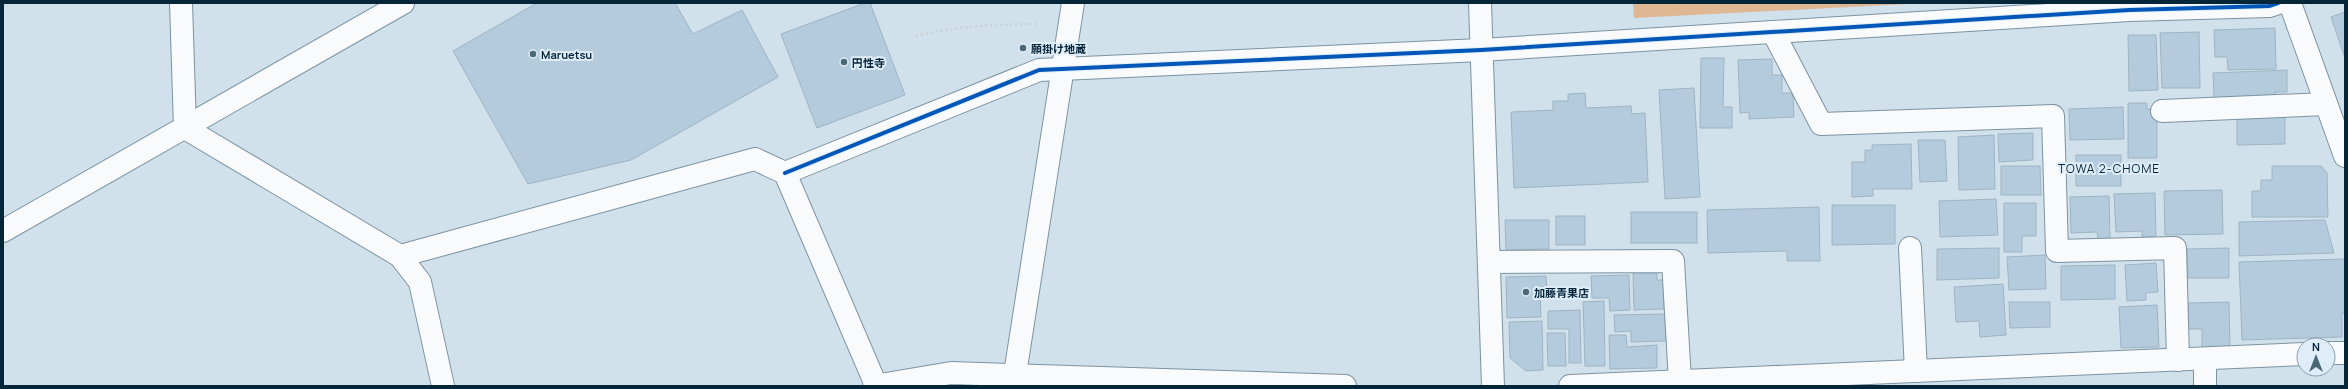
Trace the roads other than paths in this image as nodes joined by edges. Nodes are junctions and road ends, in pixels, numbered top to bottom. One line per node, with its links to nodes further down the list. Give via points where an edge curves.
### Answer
1 (181, 3): 13 (street)
2 (403, 3): 13 (street)
3 (1480, 3): 9 (street)
4 (2278, 3): 6 (street, via 2269,6)
5 (2290, 3): 11 (street)
6 (2129, 7): 8 (street)
7 (1071, 14): 10 (street)
8 (1773, 32): 9 (street); 22 (street, via 1821,124 2053,116 2057,251 2175,248)
9 (1481, 50): 10 (street); 19 (street)
10 (1064, 68): 15 (street, via 1039,70); 24 (street)
11 (2326, 104): 12 (street); 14 (street)
12 (2162, 110)
13 (185, 128): 16 (street); 18 (street)
14 (2345, 156)
15 (785, 173): 18 (street, via 755,159); 29 (street)
16 (3, 231)
17 (1910, 248): 23 (street)
18 (400, 256): 28 (street, via 420,282)
19 (1488, 262): 26 (street, via 1673,261); 31 (street)
20 (2296, 354): 21 (street)
21 (2205, 359): 22 (street); 33 (street)
22 (2178, 360): 25 (street)
23 (1916, 372): 25 (street); 26 (street)
24 (1015, 374): 27 (street); 29 (street, via 951,373)
25 (1977, 378)
26 (1680, 381): 32 (street)
27 (1262, 385): 30 (street)
28 (443, 386)
29 (875, 386)
30 (1345, 386)
31 (1493, 386)
32 (1570, 386)
33 (2205, 386)

